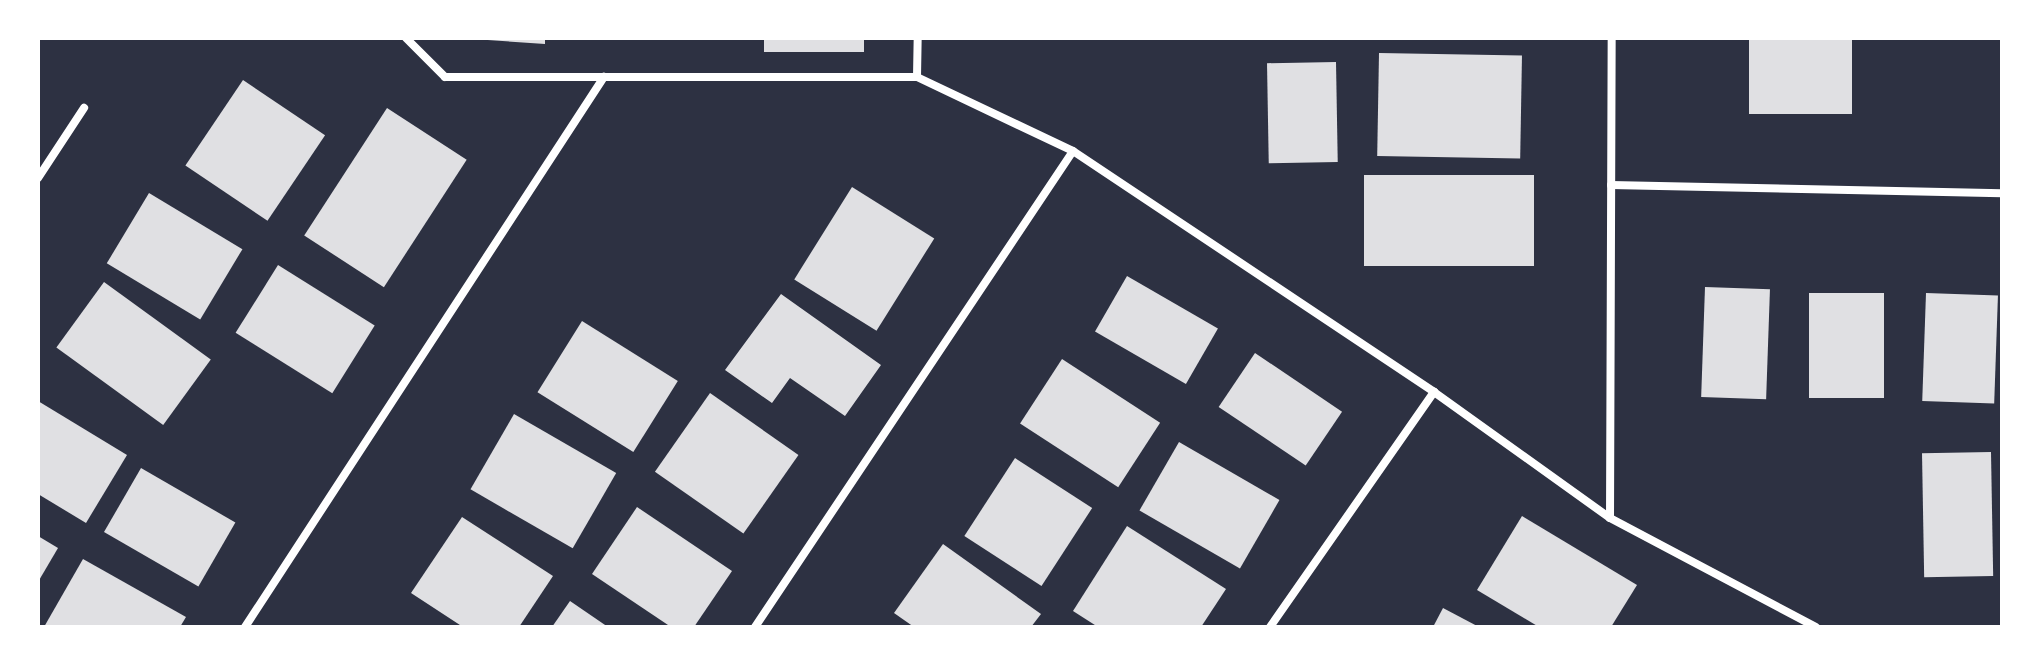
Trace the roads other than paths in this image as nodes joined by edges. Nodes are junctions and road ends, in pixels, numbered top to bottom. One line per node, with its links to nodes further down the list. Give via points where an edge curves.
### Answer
1 (406, 38): 4 (street, via 445,77)
2 (918, 38): 5 (street)
3 (1612, 38): 9 (street)
4 (604, 77): 5 (street); 13 (street)
5 (917, 77): 7 (street)
6 (84, 108): 8 (street)
7 (1073, 151): 11 (street); 14 (street)
8 (38, 178)
9 (1611, 185): 10 (street); 12 (street)
10 (2002, 193)
11 (1434, 392): 12 (street); 15 (street)
12 (1610, 518): 16 (street)
13 (245, 627)
14 (755, 627)
15 (1270, 627)
16 (1816, 627)

